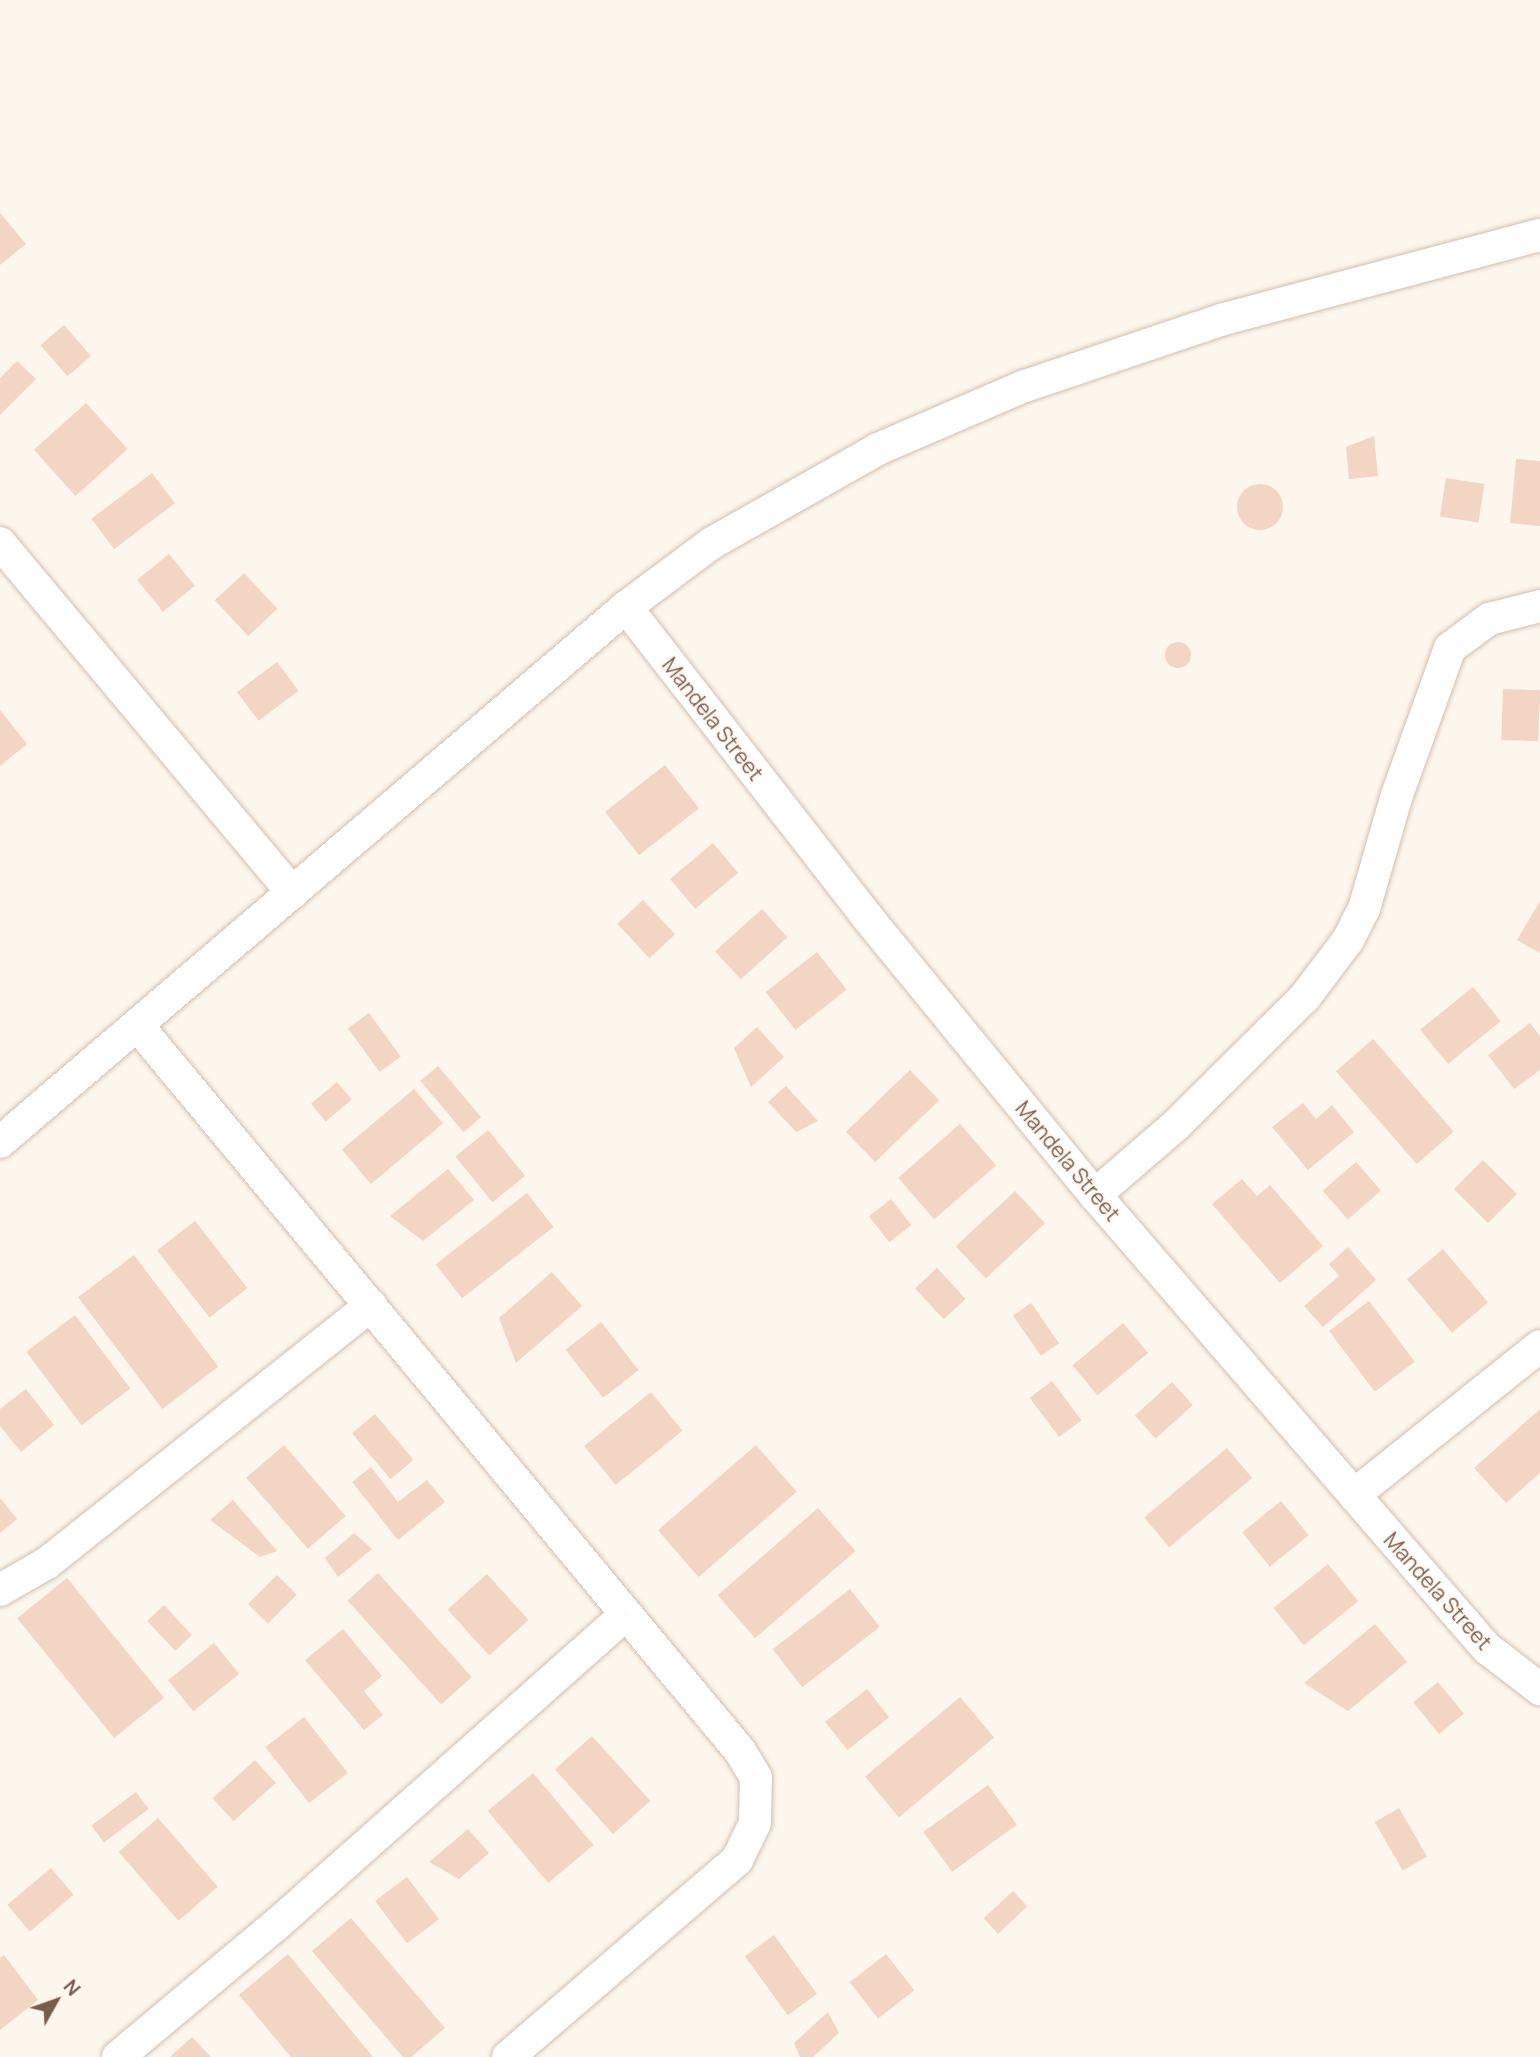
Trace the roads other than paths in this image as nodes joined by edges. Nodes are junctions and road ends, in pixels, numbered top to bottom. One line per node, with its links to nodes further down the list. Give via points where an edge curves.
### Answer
1 (1540, 234): 4 (street, via 1224,319 1022,387 878,449 712,543)
2 (0, 543): 5 (street)
3 (1540, 606): 8 (street, via 1489,620 1450,648 1397,795 1364,909 1312,989 1186,1115)
4 (626, 607): 5 (street); 8 (street, Mandela Street, via 868,918)
5 (293, 893): 6 (street)
6 (137, 1025): 7 (street); 9 (street)
7 (0, 1142)
8 (1095, 1195): 11 (street, Mandela Street)
9 (371, 1305): 12 (street, via 47,1563); 13 (street)
10 (1540, 1346): 11 (street)
11 (1354, 1495): 14 (street, Mandela Street, via 1488,1649)
12 (0, 1590)
13 (626, 1614): 15 (street, via 276,1925); 16 (street, via 750,1765 758,1789 755,1823 750,1841 724,1875)
14 (1540, 1689)
15 (118, 2057)
16 (508, 2057)

